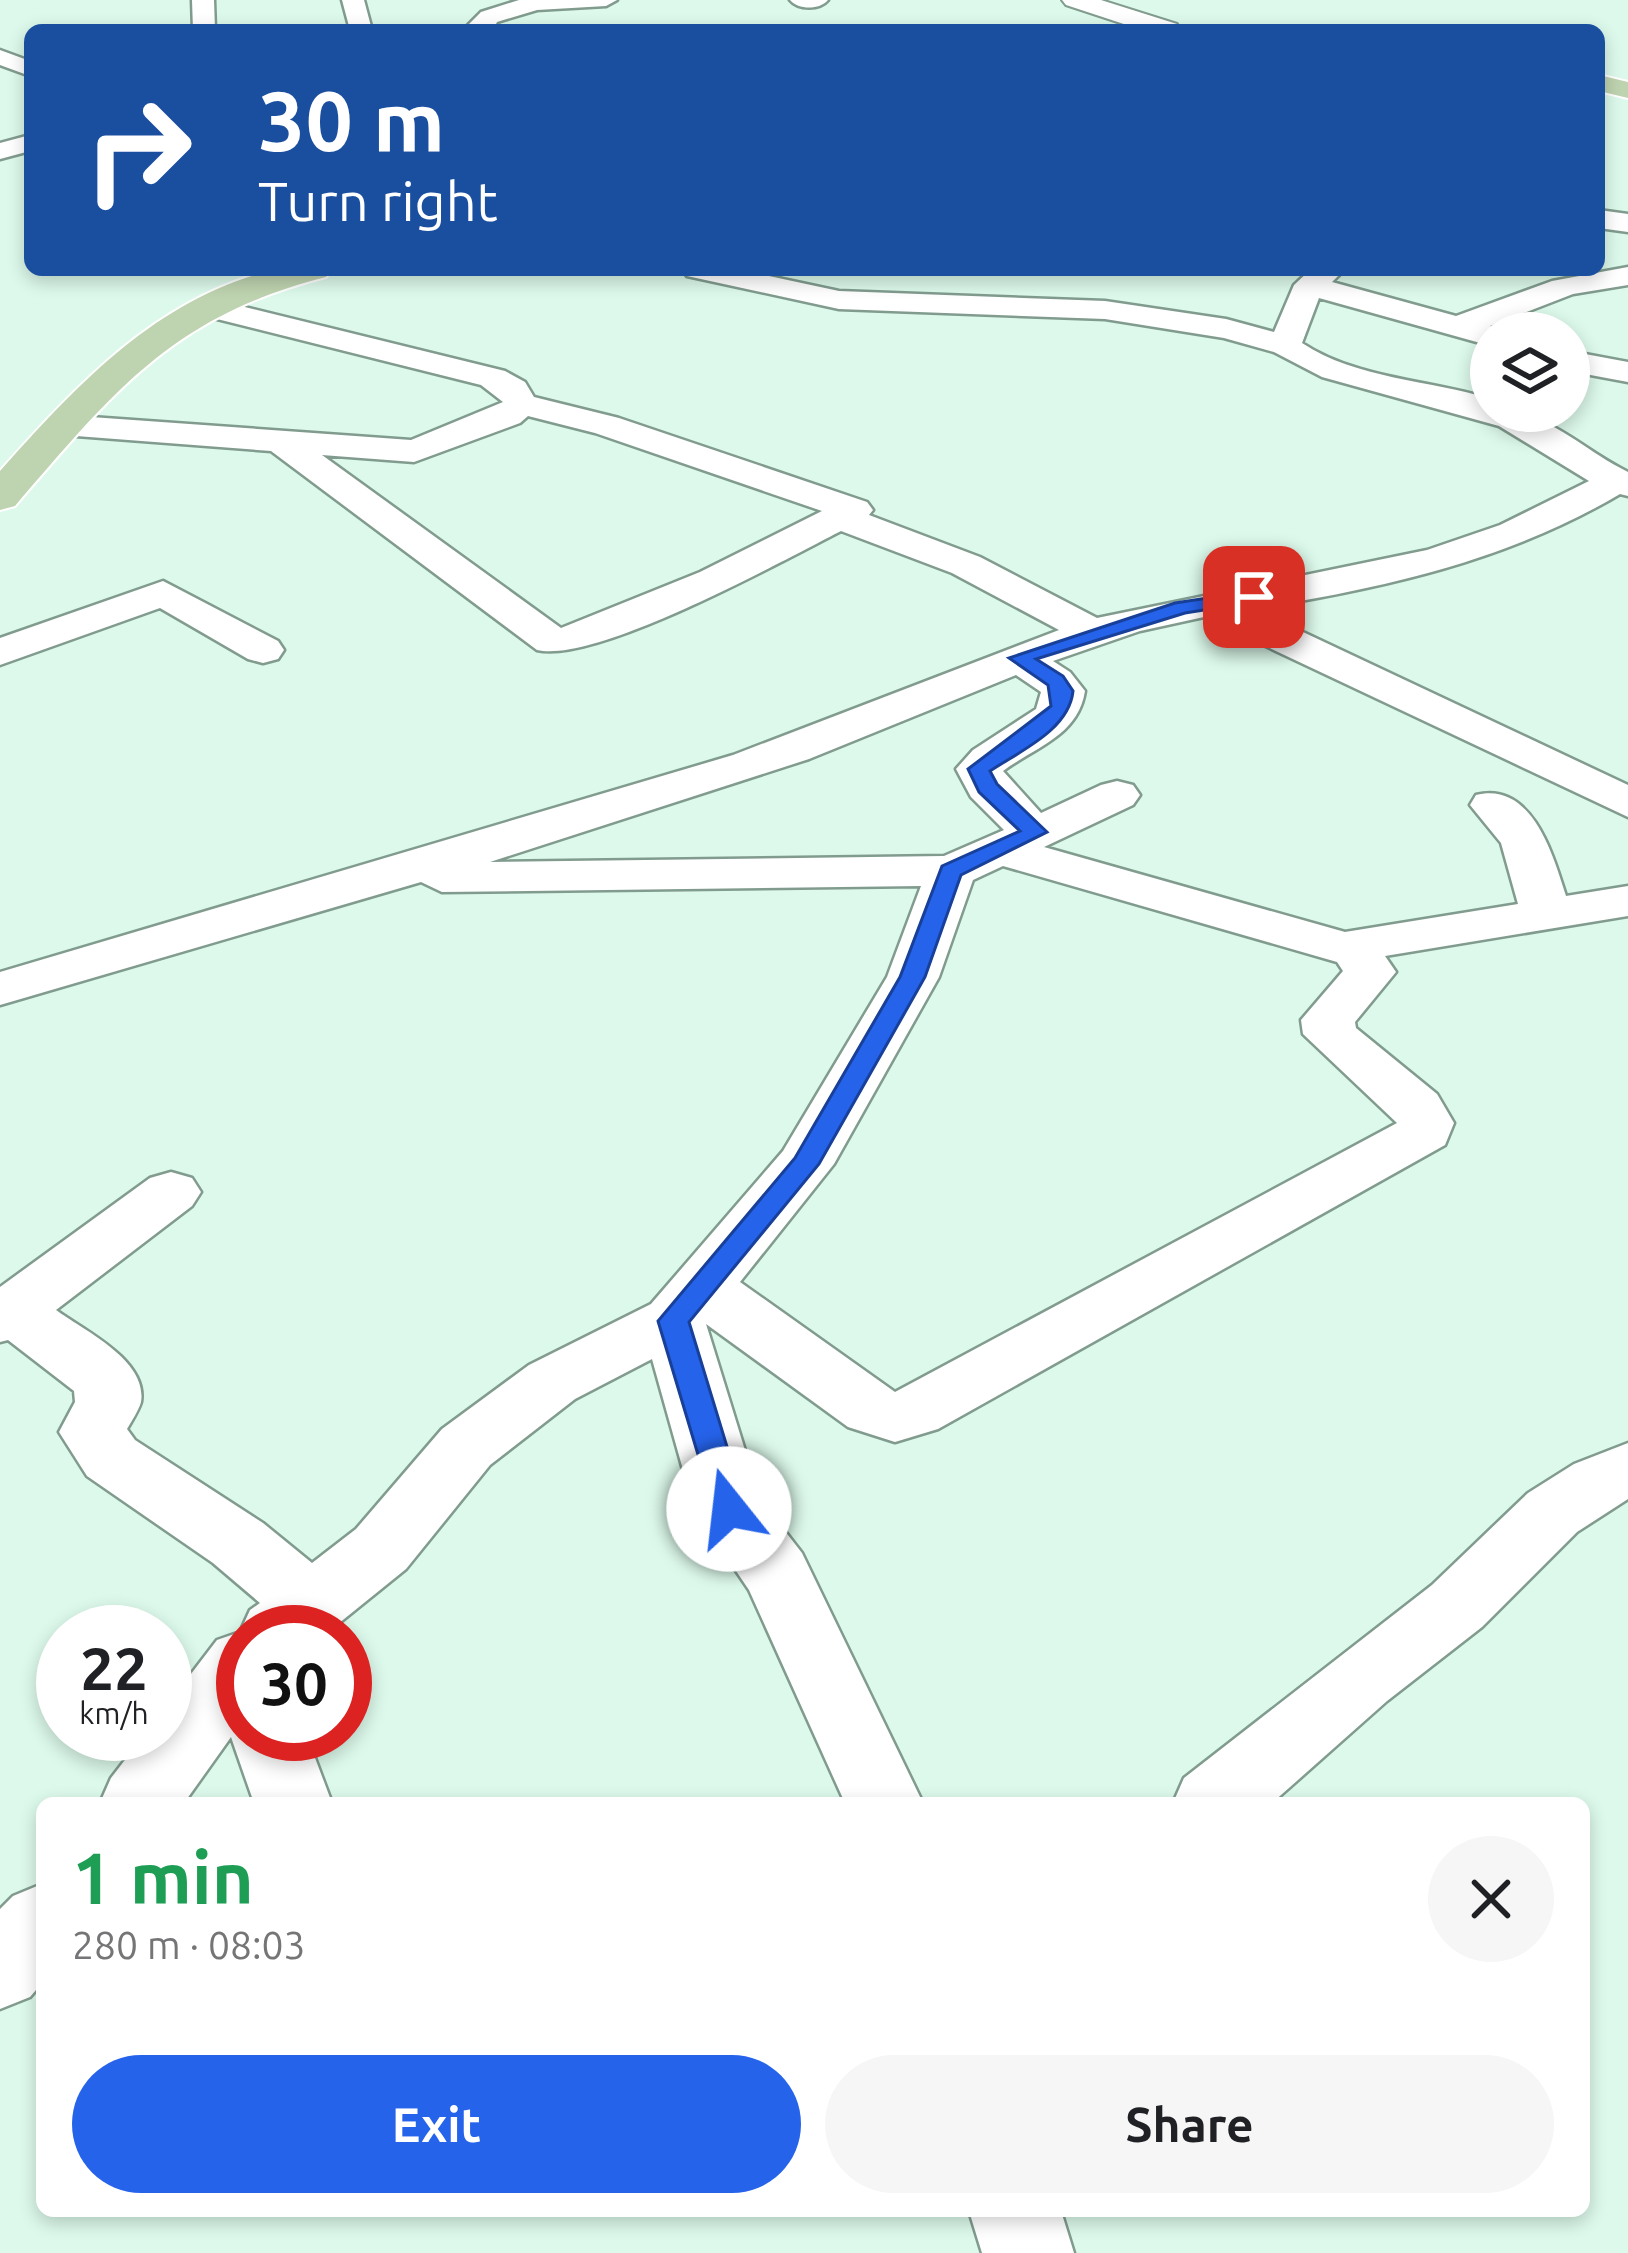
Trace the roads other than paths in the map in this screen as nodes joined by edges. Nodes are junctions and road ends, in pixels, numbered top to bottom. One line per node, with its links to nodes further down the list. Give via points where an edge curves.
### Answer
1 (606, 0): 5 (street, via 507,6)
2 (802, 0): 3 (street)
3 (818, 0)
4 (1075, 0): 6 (street)
5 (480, 24)
6 (1149, 24)
7 (290, 276): 11 (main road)
8 (726, 276): 14 (street, via 839,300 1105,310)
9 (1628, 276): 12 (street, via 1529,298)
10 (1319, 278): 12 (street); 14 (street)
11 (204, 306): 17 (street, via 493,378); 19 (main road, via 104,379)
12 (1458, 326): 13 (street)
13 (1470, 330)
14 (1285, 345): 20 (street, via 1313,364 1504,416)
15 (1590, 365): 16 (street)
16 (1628, 372)
17 (521, 404): 18 (street, via 491,424 413,451); 22 (street, via 607,425 854,510)
18 (280, 441): 19 (street); 22 (street, via 552,641 714,580)
19 (34, 446): 21 (main road)
20 (1622, 483): 23 (street, via 1497,542 1334,584)
21 (0, 497)
22 (839, 518): 24 (street, via 966,565)
23 (1208, 604): 24 (street); 29 (street)
24 (1093, 632): 27 (street)
25 (263, 650): 26 (street, via 163,592)
26 (0, 652)
27 (1019, 658): 31 (street, via 1063,691 1061,707 1040,728 979,769); 32 (street, via 754,764)
28 (1117, 795): 31 (street)
29 (1628, 803)
30 (1493, 805): 34 (street, via 1524,840)
31 (995, 851): 32 (street); 35 (street); 38 (street, via 805,1164)
32 (384, 878): 36 (street)
33 (1628, 901): 34 (street)
34 (1547, 916): 35 (street)
35 (1354, 948): 38 (street, via 1370,972 1328,1020 1330,1034 1417,1107 1425,1132 915,1411 895,1417 871,1409)
36 (0, 989)
37 (171, 1192): 39 (street)
38 (688, 1304): 42 (street, via 552,1382 466,1448 381,1549); 47 (street, via 729,1509 777,1574)
39 (7, 1315): 41 (street, via 105,1380 108,1402 92,1432 111,1458 238,1543)
40 (1628, 1469): 48 (street, via 1583,1487 1524,1534 1457,1606)
41 (283, 1605)
42 (308, 1605)
43 (216, 1699): 45 (street)
44 (277, 1761): 46 (street)
45 (144, 1797)
46 (290, 1797)
47 (881, 1797)
48 (1220, 1797)
49 (36, 1930): 50 (street)
50 (0, 1969)
51 (1017, 2217): 52 (street)
52 (1028, 2253)

